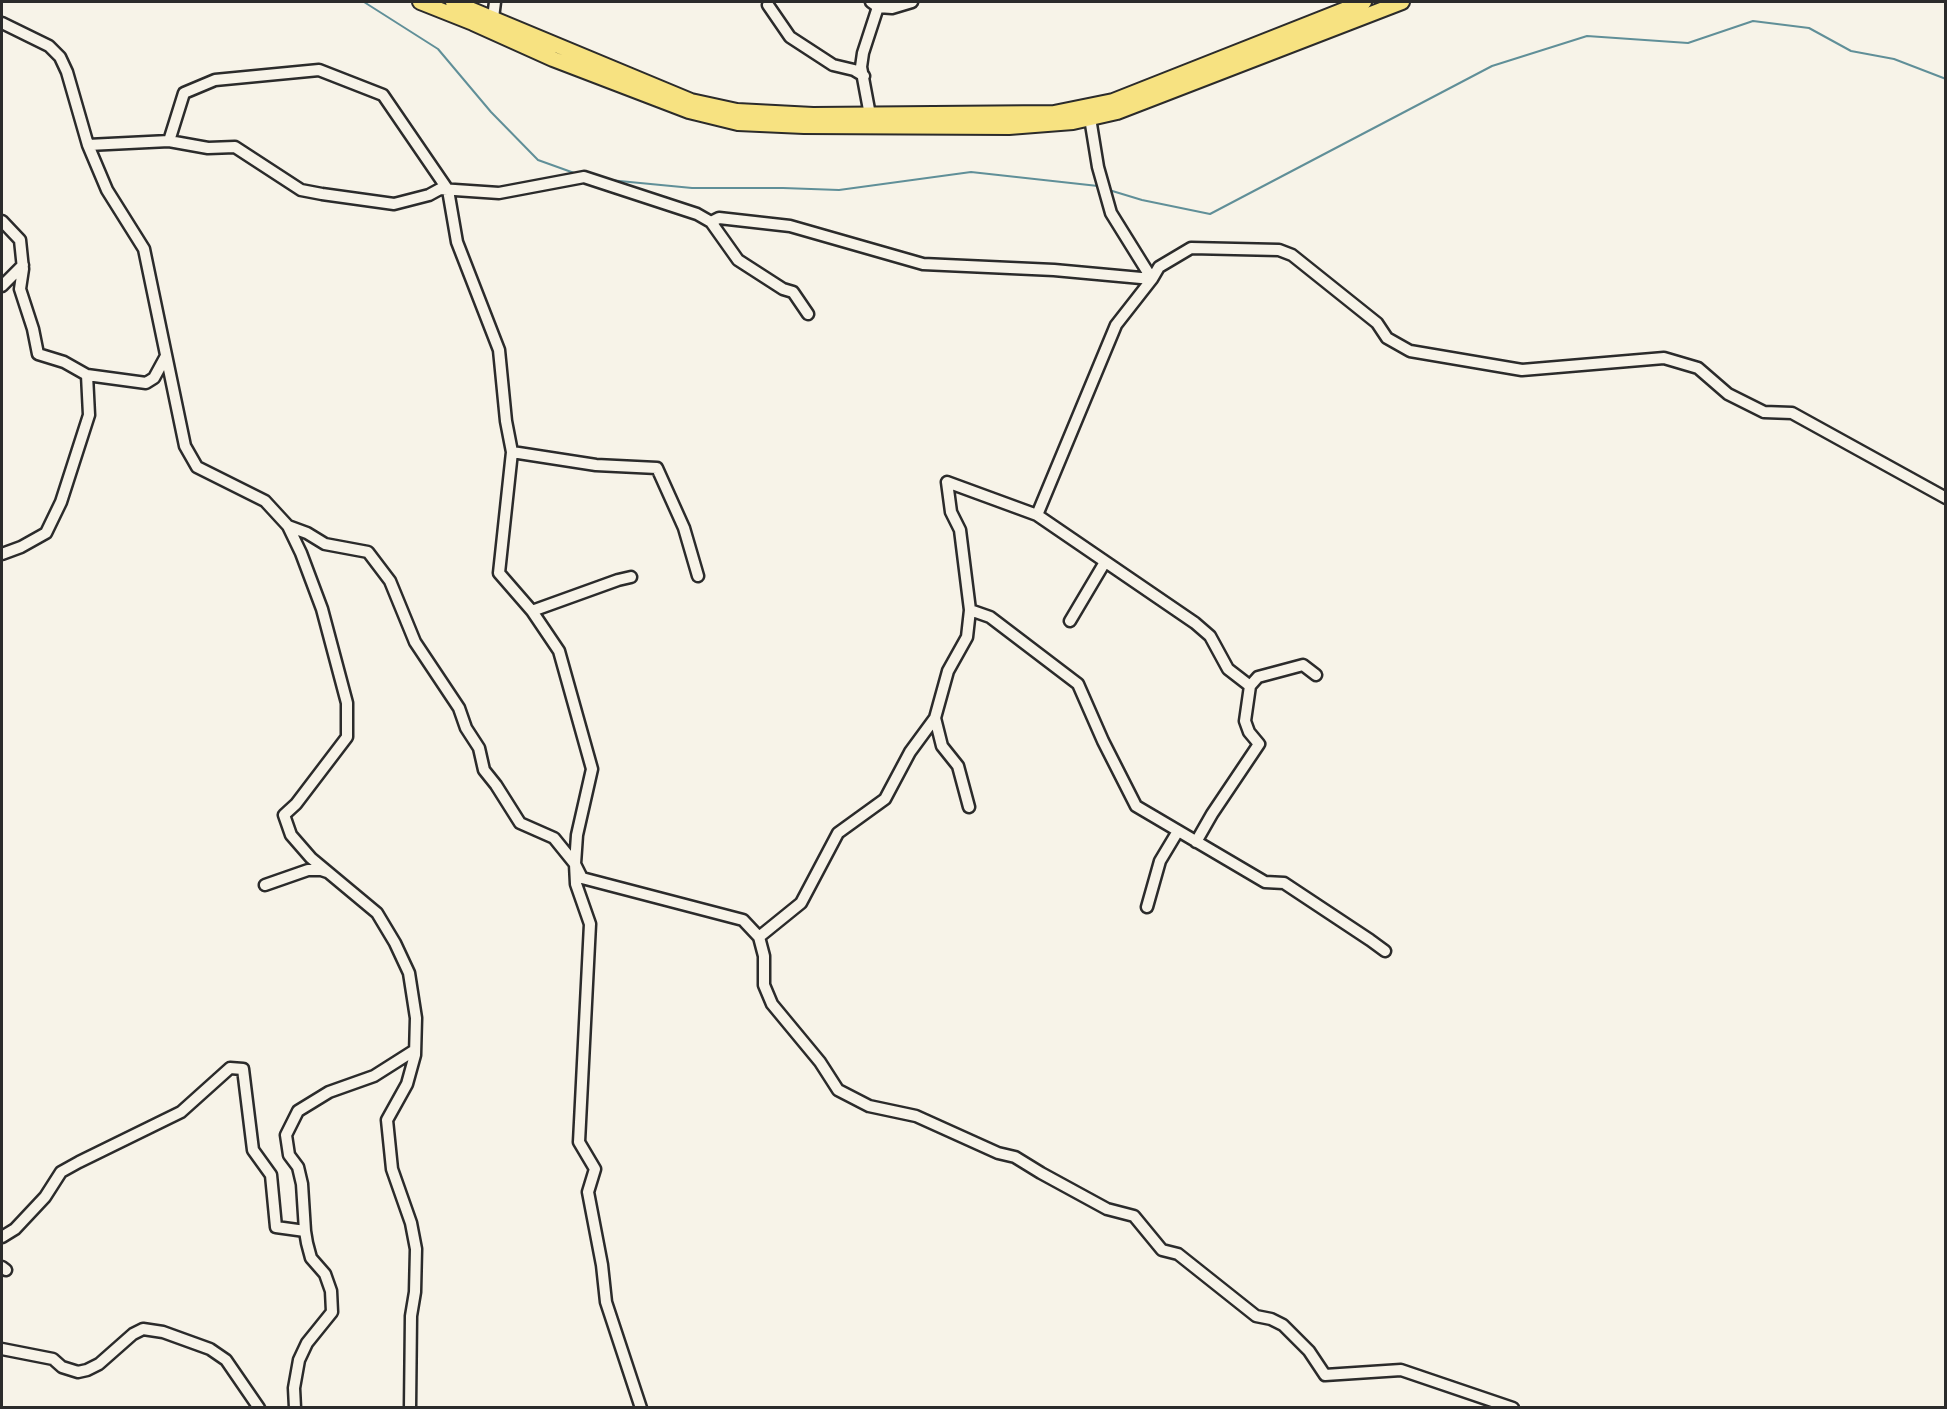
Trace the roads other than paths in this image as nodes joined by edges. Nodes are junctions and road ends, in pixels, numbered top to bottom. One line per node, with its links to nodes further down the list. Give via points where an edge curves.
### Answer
1 (420, 2): 13 (main road, via 689,111 738,123 1009,127)
2 (453, 2): 9 (main road)
3 (495, 2): 9 (street)
4 (912, 2): 7 (street, via 892,8)
5 (1364, 2): 12 (main road, via 1113,101 1054,113)
6 (1402, 2): 13 (main road, via 1117,112)
7 (875, 4): 11 (street, via 863,53)
8 (768, 5): 11 (street, via 789,37 833,65)
9 (493, 18): 12 (main road, via 692,101 737,111)
10 (2, 23): 15 (street, via 49,46 60,57)
11 (864, 76): 12 (street)
12 (870, 116)
13 (1090, 118): 20 (street, via 1111,213)
14 (169, 141): 15 (street); 16 (street, via 208,148 235,147 301,190 394,204); 16 (street, via 184,93 215,80 320,70 383,95)
15 (88, 145): 23 (street, via 107,190 144,249)
16 (448, 190): 18 (street, via 498,193 584,177); 25 (street, via 457,243 499,350)
17 (2, 221): 19 (street, via 20,240)
18 (711, 222): 20 (street, via 719,218 790,226 923,264); 22 (street, via 738,260 794,292)
19 (22, 265): 21 (street); 24 (street, via 20,289 38,354)
20 (1152, 279): 26 (street, via 1160,267 1191,248 1279,250 1292,255 1377,323 1387,338 1410,351 1522,370 1664,358 1698,368 1728,394 1764,412 1792,414); 27 (street, via 1116,325)
21 (2, 286)
22 (808, 314)
23 (166, 356): 24 (street, via 154,378 146,383); 28 (street, via 185,446 197,467 264,501)
24 (87, 375): 29 (street, via 89,415 61,502 46,533)
25 (512, 452): 31 (street, via 596,465 657,468 684,528); 33 (street, via 499,573)
26 (1946, 498)
27 (1037, 515): 30 (street); 34 (street, via 947,482 951,512 960,530)
28 (288, 526): 42 (street, via 326,544 368,552 390,581 415,642 459,708 479,748 483,770 519,823 554,838); 43 (street, via 322,609 347,703 348,737 284,815 291,835)
29 (2, 554)
30 (1105, 562): 35 (street); 37 (street, via 1195,623 1210,636 1228,669)
31 (698, 576)
32 (631, 578): 33 (street)
33 (532, 610): 42 (street, via 560,651 592,769 577,835)
34 (970, 610): 38 (street, via 967,637 948,670); 40 (street, via 990,617 1078,684 1136,806)
35 (1070, 621)
36 (1316, 675): 37 (street, via 1303,665 1258,677)
37 (1250, 686): 41 (street, via 1245,721 1248,732 1259,744)
38 (935, 718): 39 (street, via 942,746 958,766); 46 (street, via 910,752 885,799 838,833 801,903)
39 (969, 807)
40 (1178, 831): 41 (street); 45 (street, via 1160,861)
41 (1196, 842): 47 (street, via 1265,882 1284,883)
42 (575, 864): 46 (street, via 582,878 743,920); 55 (street, via 576,884 590,924 579,1143 595,1169 588,1192 606,1302)
43 (332, 874): 44 (street, via 308,870); 48 (street, via 377,913 410,973 416,1018)
44 (265, 885)
45 (1148, 907)
46 (759, 937): 56 (street, via 764,956 764,985 772,1004 838,1090 869,1106 916,1116 1015,1157 1107,1209 1134,1216 1161,1250 1178,1254 1256,1316 1283,1325 1325,1375 1401,1370)
47 (1384, 951)
48 (415, 1050): 49 (street, via 374,1076 329,1092 298,1111 286,1135 289,1155 298,1167 302,1184); 54 (street, via 407,1084 387,1120 392,1169 416,1249)
49 (305, 1231): 50 (street, via 276,1227 271,1175 253,1150 243,1069 230,1068 181,1112 61,1172 45,1197); 53 (street, via 311,1258 325,1274 331,1291 332,1312 298,1360)
50 (2, 1237)
51 (2, 1349): 52 (street, via 53,1359 62,1368 78,1372 99,1364 143,1329 163,1332 210,1348 226,1360)
52 (259, 1407)
53 (295, 1407)
54 (410, 1407)
55 (641, 1407)
56 (1513, 1407)

